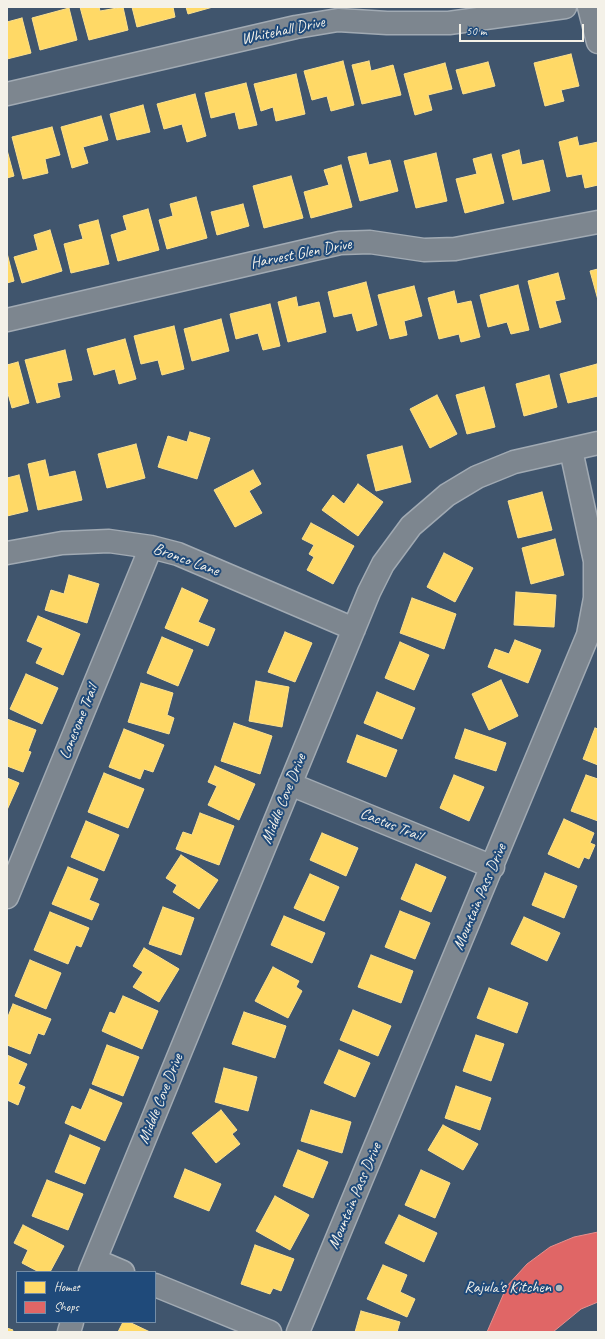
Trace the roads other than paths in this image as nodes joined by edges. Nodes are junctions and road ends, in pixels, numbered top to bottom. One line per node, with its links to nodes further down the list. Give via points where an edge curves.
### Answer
1 (565, 7): 4 (street, Whitehall Drive, via 449,23 338,20 296,27)
2 (589, 7): 3 (street)
3 (598, 42)
4 (7, 94)
5 (598, 222): 6 (street, Harvest Glen Drive, via 455,249 424,250 370,242 340,243)
6 (7, 320)
7 (598, 443): 8 (street, Middle Cove Drive)
8 (571, 450): 11 (street, Middle Cove Drive, via 514,462 477,477 447,495 412,526 383,564); 13 (street, Mountain Pass Drive, via 595,561 595,598 588,635)
9 (151, 547): 10 (street, Bronco Lane, via 109,541 62,543); 11 (street, Bronco Lane, via 178,554); 14 (street, Lonesome Trail)
10 (7, 553)
11 (354, 629): 12 (street, Middle Cove Drive)
12 (290, 784): 13 (street, Cactus Trail); 15 (street, Middle Cove Drive)
13 (493, 867): 19 (street, Mountain Pass Drive)
14 (7, 897)
15 (92, 1266): 16 (street)
16 (118, 1271)
17 (156, 1285): 18 (street)
18 (270, 1332)
19 (298, 1332)

